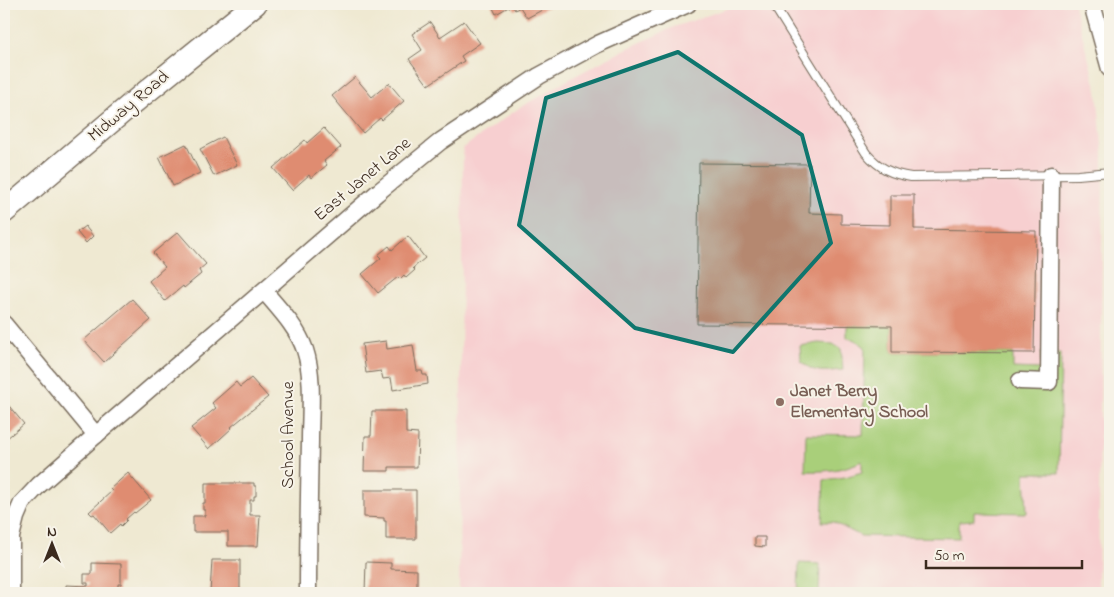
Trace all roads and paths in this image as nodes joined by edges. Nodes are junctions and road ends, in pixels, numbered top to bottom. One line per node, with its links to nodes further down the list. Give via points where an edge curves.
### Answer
1 (255, 4): 8 (main road, Midway Road)
2 (688, 4): 9 (street, East Janet Lane, via 598,44 487,109 376,193)
3 (773, 4): 7 (lane, via 866,153 881,168 910,177)
4 (1092, 4): 5 (street)
5 (1110, 69)
6 (1110, 172): 7 (lane)
7 (1051, 175): 11 (street, via 1049,382)
8 (4, 212)
9 (264, 291): 12 (street, East Janet Lane); 14 (street, School Avenue, via 297,332 308,364)
10 (4, 324): 12 (street)
11 (1020, 381)
12 (96, 435): 13 (street, East Janet Lane, via 22,503 11,537)
13 (11, 593)
14 (308, 593)

